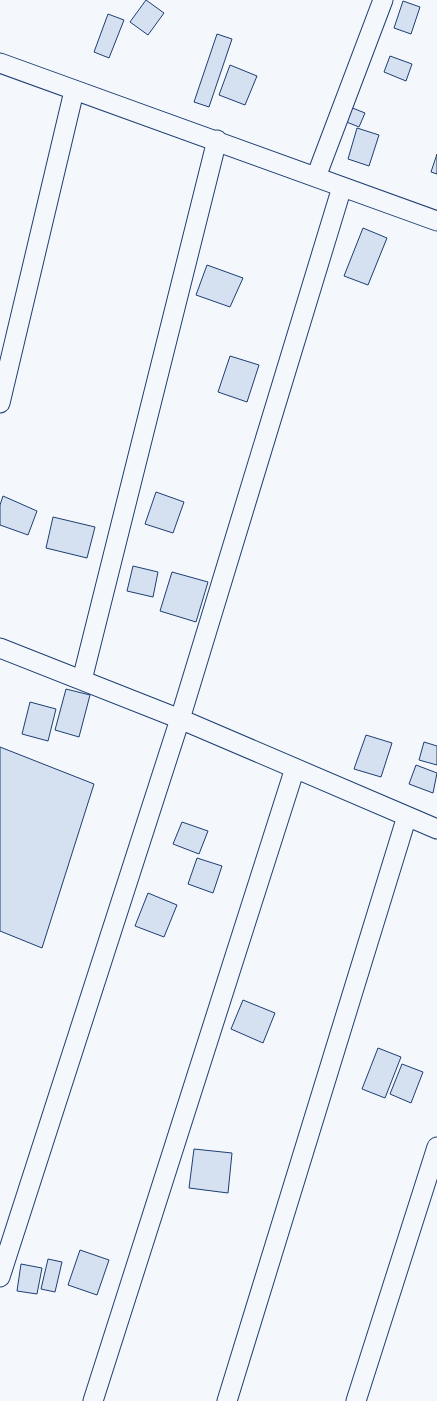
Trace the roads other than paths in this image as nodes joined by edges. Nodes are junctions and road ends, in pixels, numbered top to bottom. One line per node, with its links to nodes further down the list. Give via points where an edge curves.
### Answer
1 (382, 0): 5 (street)
2 (0, 63): 3 (street)
3 (74, 91): 4 (street); 8 (street)
4 (217, 140): 5 (street); 10 (street)
5 (316, 177): 6 (street)
6 (342, 187): 7 (street); 11 (street)
7 (437, 221)
8 (0, 403)
9 (0, 648): 10 (street)
10 (82, 680): 11 (street)
11 (180, 719): 12 (street); 16 (street)
12 (295, 768): 13 (street); 17 (street)
13 (407, 816): 14 (street); 18 (street)
14 (437, 829)
15 (437, 1147): 19 (street)
16 (0, 1277)
17 (93, 1401)
18 (227, 1401)
19 (356, 1401)

